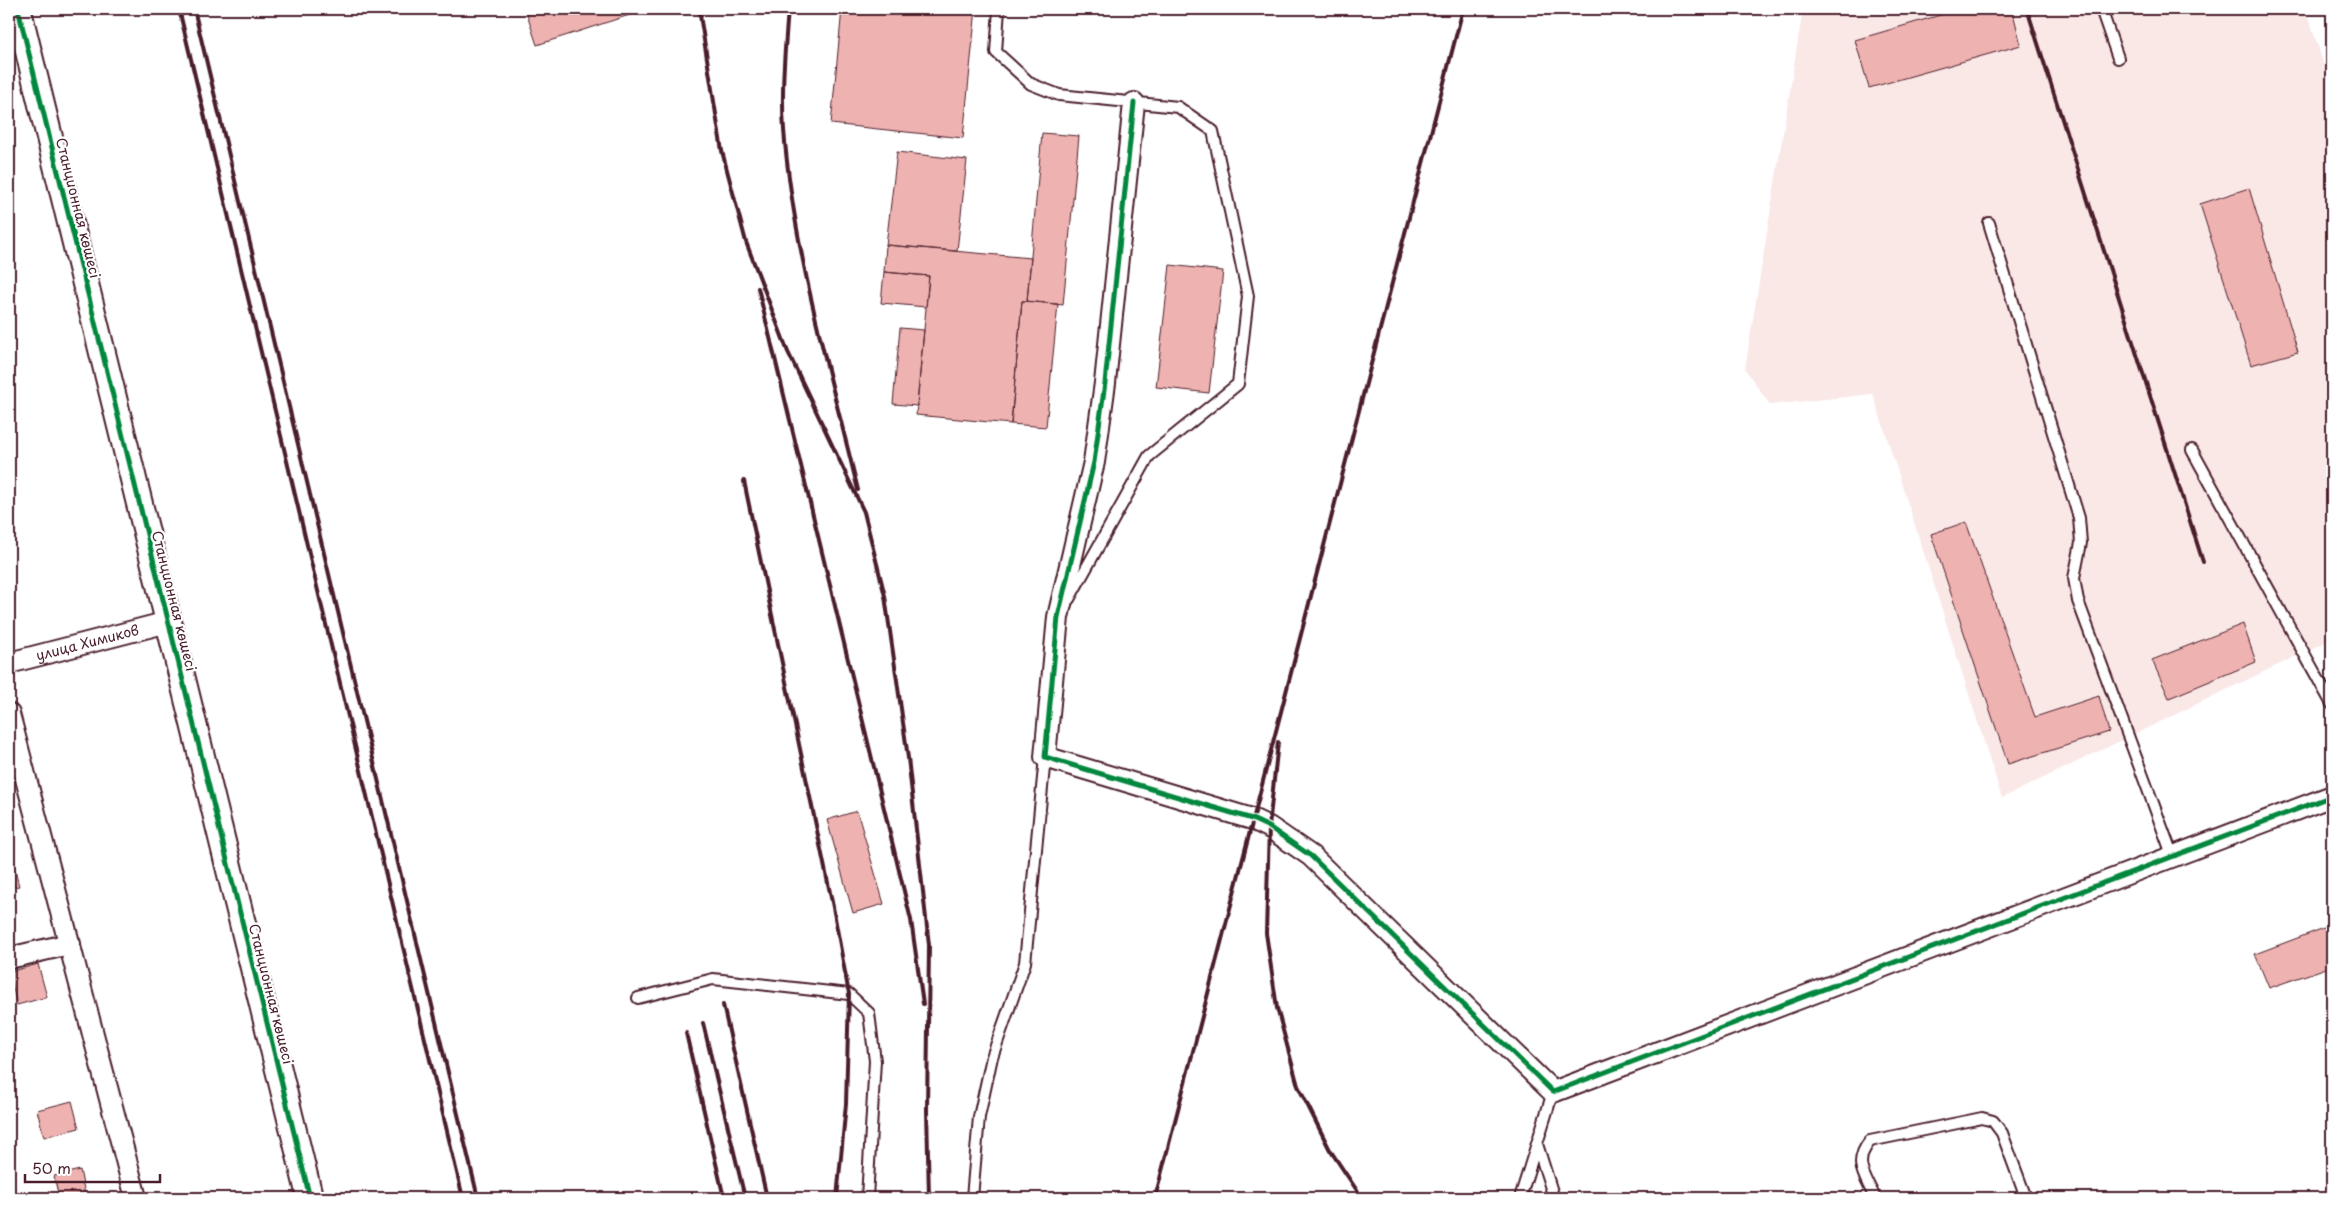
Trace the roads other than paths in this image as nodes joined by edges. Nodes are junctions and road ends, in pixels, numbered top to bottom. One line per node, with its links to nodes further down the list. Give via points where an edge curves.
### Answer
1 (18, 9): 9 (street, Станционная көшесі)
2 (999, 9): 5 (lane, via 996,52 1031,84 1059,95)
3 (2101, 9): 4 (lane)
4 (2118, 58)
5 (1134, 103): 8 (street, via 1094,462); 8 (lane, via 1178,107 1213,131 1248,296 1238,384 1148,456)
6 (1989, 223): 15 (lane, via 2079,518 2082,543 2074,578 2078,601)
7 (2192, 450): 11 (lane)
8 (1058, 617): 13 (street)
9 (168, 622): 10 (street, улица Химиков); 22 (street, Станционная көшесі)
10 (9, 663)
11 (2332, 704)
12 (9, 714): 16 (street)
13 (1045, 757): 19 (street, via 1252,819 1276,832 1311,856); 24 (lane, via 1025,963 992,1057 979,1117)
14 (2332, 796): 15 (street)
15 (2173, 856): 19 (street)
16 (70, 944): 17 (street); 21 (street)
17 (9, 958)
18 (638, 998): 23 (lane, via 713,979 849,994 869,1013 876,1061)
19 (1553, 1092): 20 (lane)
20 (1537, 1144): 25 (lane); 26 (lane)
21 (136, 1198)
22 (310, 1198)
23 (867, 1198)
24 (972, 1198)
25 (1520, 1198)
26 (1554, 1198)
27 (1875, 1198): 28 (lane, via 1860,1166 1861,1151 1870,1142 1982,1118 1993,1122 2002,1134)
28 (2026, 1198)

